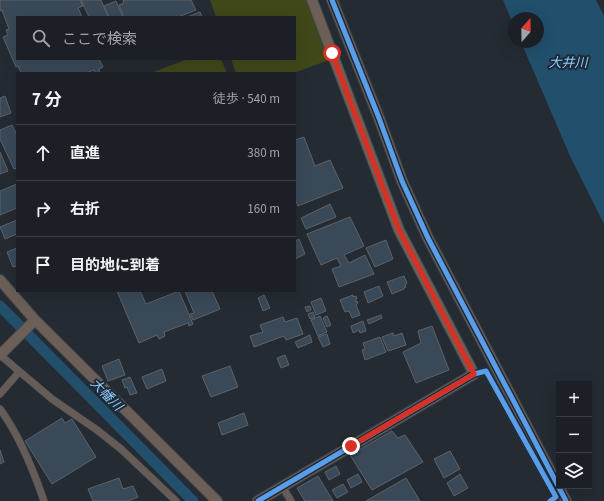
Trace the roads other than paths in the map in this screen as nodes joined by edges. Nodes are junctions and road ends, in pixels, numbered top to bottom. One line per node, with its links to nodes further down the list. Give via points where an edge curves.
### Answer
1 (312, 0): 7 (street, via 396,224)
2 (332, 0): 17 (street, via 402,181 428,238)
3 (0, 280): 4 (street)
4 (35, 320): 5 (street); 13 (street)
5 (0, 355): 6 (street)
6 (19, 372): 8 (street); 12 (street, via 52,399 103,434)
7 (474, 374): 10 (street); 16 (street, via 486,371 556,498)
8 (0, 394)
9 (0, 409): 11 (street, via 8,419 29,460)
10 (282, 486): 14 (street); 15 (street)
11 (44, 501)
12 (176, 501)
13 (217, 501)
14 (258, 501)
15 (291, 501)
16 (550, 501)
17 (566, 501)

